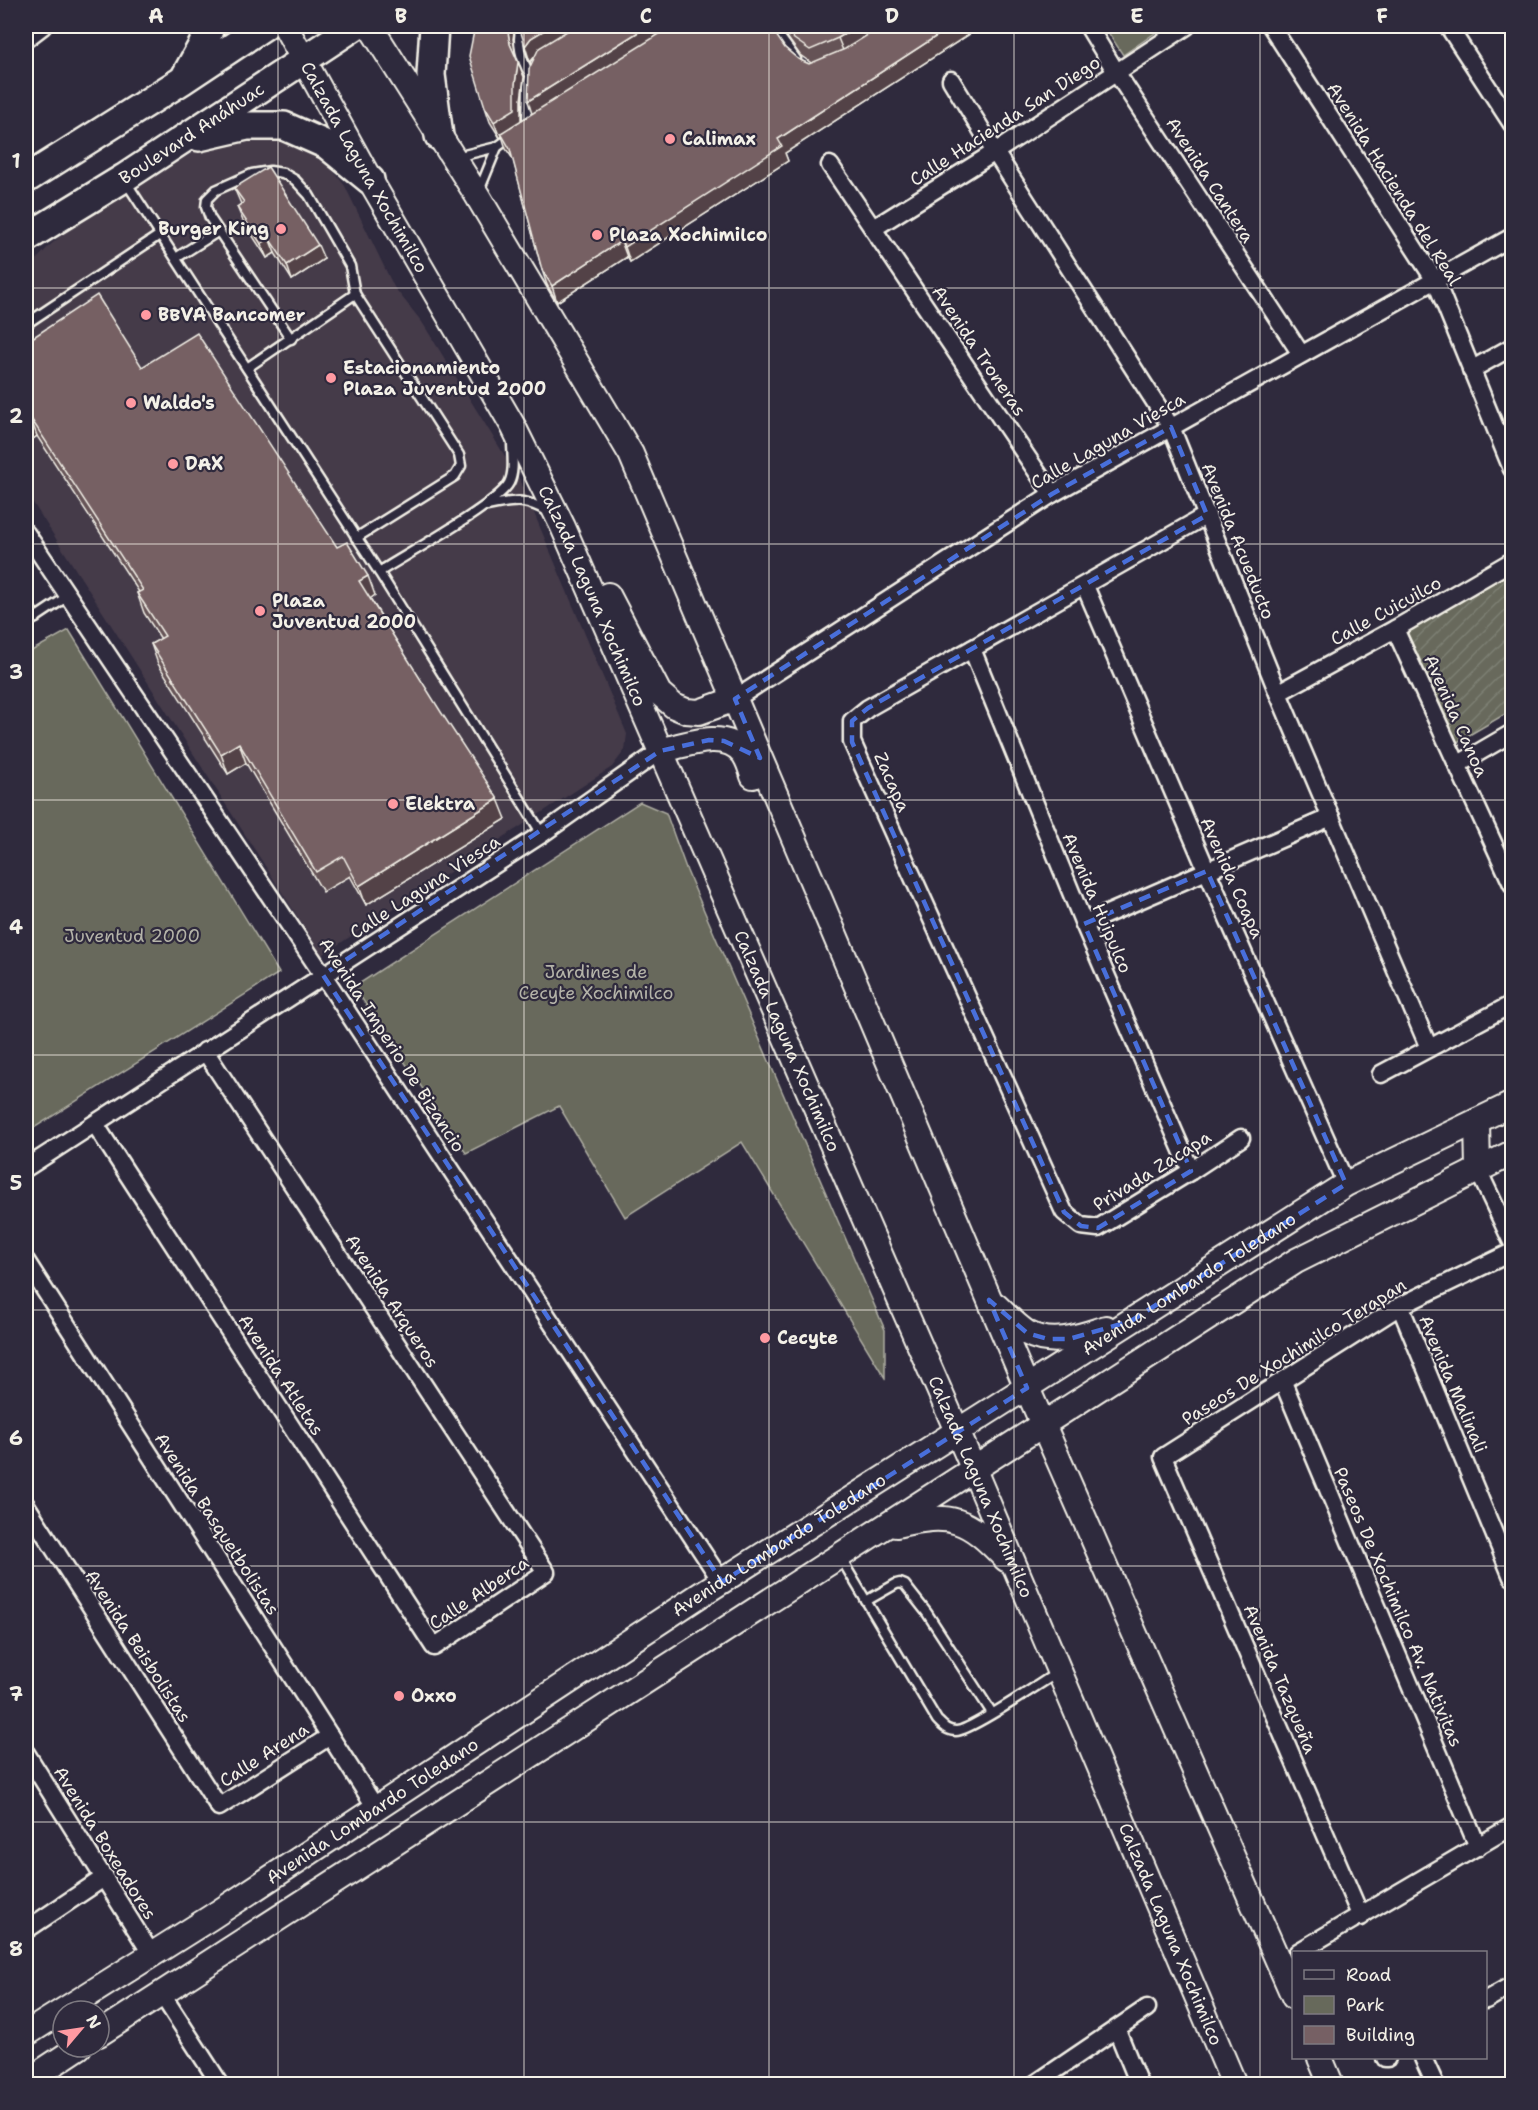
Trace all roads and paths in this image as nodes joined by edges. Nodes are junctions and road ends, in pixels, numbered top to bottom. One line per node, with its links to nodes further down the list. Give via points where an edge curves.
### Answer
1 (210, 26): 16 (main road)
2 (264, 26): 16 (main road)
3 (285, 26): 13 (main road, Calzada Laguna Xochimilco)
4 (355, 26): 13 (main road, Boulevard Anáhuac)
5 (370, 26): 22 (main road)
6 (434, 26): 22 (main road, via 430,75)
7 (521, 26): 20 (lane, via 519,47 523,62 532,70)
8 (772, 26): 14 (lane, via 782,33 792,56)
9 (1088, 26): 15 (street, Avenida Cantera)
10 (1187, 26): 15 (street, Calle Hacienda San Diego)
11 (1271, 26): 36 (street, Avenida Hacienda del Real)
12 (1448, 26): 19 (street)
13 (303, 58): 21 (main road, Boulevard Anáhuac); 28 (main road, Calzada Laguna Xochimilco)
14 (805, 69)
15 (1116, 72): 24 (street, Calle Hacienda San Diego); 41 (street, Avenida Cantera)
16 (183, 80): 27 (main road)
17 (951, 80): 24 (street, Avenida Acueducto)
18 (536, 122): 20 (lane)
19 (1512, 123)
20 (527, 128): 23 (lane)
21 (183, 140): 26 (main road, Boulevard Anáhuac); 28 (main road, via 247,126 285,126 327,145)
22 (446, 147): 23 (lane); 29 (main road)
23 (497, 147): 29 (lane)
24 (995, 152): 30 (street, Calle Hacienda San Diego); 45 (street, Avenida Acueducto)
25 (830, 165): 30 (street, Avenida Troneras)
26 (124, 178): 32 (lane); 34 (main road, Boulevard Anáhuac)
27 (26, 179)
28 (370, 180): 44 (main road, Calzada Laguna Xochimilco)
29 (477, 195): 64 (main road, via 631,454)
30 (874, 228): 48 (street, Avenida Troneras)
31 (217, 232): 35 (lane); 37 (lane, via 206,207 207,199 216,190 252,174 283,173 309,195 350,266); 39 (lane)
32 (161, 234): 35 (lane); 38 (lane)
33 (1512, 237): 36 (street, Calle Laguna Viesca)
34 (26, 238)
35 (176, 258): 42 (lane)
36 (1436, 282): 41 (street, Calle Laguna Viesca); 43 (street, Avenida Hacienda del Real)
37 (355, 294): 39 (lane); 53 (lane, via 459,455 461,466 455,476)
38 (29, 322)
39 (291, 339): 42 (lane)
40 (1512, 347): 43 (street)
41 (1301, 354): 45 (street, Calle Laguna Viesca)
42 (247, 368): 53 (lane)
43 (1471, 370): 46 (street, Avenida Hacienda del Real)
44 (513, 426): 47 (main road, Calzada Laguna Xochimilco); 49 (lane, via 512,477 504,491)
45 (1171, 427): 48 (street, Calle Laguna Viesca); 50 (street, Avenida Acueducto)
46 (1512, 469)
47 (539, 477): 51 (main road, Calzada Laguna Xochimilco); 64 (main road, via 565,511 659,693 686,711 699,712)
48 (1052, 494): 64 (street, Calle Laguna Viesca)
49 (483, 507): 51 (lane, via 518,500 527,502 548,511); 55 (lane)
50 (1207, 515): 56 (street, Zacapa); 63 (street, Avenida Acueducto)
51 (562, 527): 66 (main road, Calzada Laguna Xochimilco)
52 (26, 533): 57 (street, Avenida Imperio De Bizancio)
53 (356, 538): 55 (lane)
54 (1512, 561): 61 (street, Calle Cuicuilco)
55 (379, 572): 69 (lane)
56 (1085, 586): 62 (street, Zacapa); 70 (street, Avenida Coapa)
57 (68, 596): 59 (lane); 73 (street, Avenida Imperio De Bizancio)
58 (26, 602): 59 (lane)
59 (36, 618): 60 (lane)
60 (26, 624)
61 (1395, 629): 63 (street, Calle Cuicuilco); 67 (street, Avenida Canoa)
62 (972, 649): 72 (street, Avenida Huipulco); 88 (street, Zacapa, via 868,708 852,721 852,742 1064,1212)
63 (1278, 693): 68 (street, Avenida Acueducto)
64 (735, 699): 74 (main road)
65 (1512, 733): 67 (street)
66 (660, 751): 69 (street, Calle Laguna Viesca); 74 (main road, via 709,740 724,741 744,754 827,945); 98 (main road, Calzada Laguna Xochimilco)
67 (1457, 765): 71 (street, Avenida Canoa)
68 (1330, 817): 70 (street); 76 (street, Avenida Acueducto)
69 (542, 834): 73 (street, Calle Laguna Viesca)
70 (1207, 871): 72 (street); 87 (street, Avenida Coapa)
71 (1512, 884)
72 (1084, 924): 86 (street, Avenida Huipulco)
73 (323, 975): 77 (street, Calle Laguna Viesca); 107 (street, Avenida Imperio De Bizancio)
74 (857, 990): 92 (main road)
75 (1512, 1004): 76 (street)
76 (1429, 1048): 78 (street)
77 (205, 1051): 81 (street, Calle Laguna Viesca); 105 (street, Avenida Arqueros)
78 (1381, 1074)
79 (1512, 1104): 80 (main road, Avenida Lombardo Toledano)
80 (1477, 1121): 85 (main road); 87 (main road, Avenida Lombardo Toledano)
81 (95, 1124): 84 (street, Calle Laguna Viesca); 109 (street, Avenida Atletas)
82 (1241, 1138): 86 (street, Privada Zacapa)
83 (1512, 1153): 85 (main road)
84 (26, 1168)
85 (1478, 1170): 89 (street); 97 (main road, via 1296,1261)
86 (1191, 1172): 88 (street, Privada Zacapa, via 1098,1228)
87 (1346, 1184): 94 (main road, Avenida Lombardo Toledano)
88 (1081, 1226)
89 (1512, 1242)
90 (1512, 1252): 93 (street, Paseos De Xochimilco Terapan)
91 (26, 1261): 112 (street, Avenida Basquetbolistas)
92 (989, 1300): 94 (main road, via 1027,1333 1048,1339 1069,1339); 96 (main road)
93 (1400, 1306): 95 (street, Paseos De Xochimilco Terapan); 106 (street, Avenida Malinali)
94 (1131, 1321): 96 (main road, Avenida Lombardo Toledano)
95 (1283, 1382): 99 (street, Paseos De Xochimilco Terapan); 117 (street, Paseos De Xochimilco Av. Nativitas)
96 (1027, 1388): 97 (main road); 98 (main road, Avenida Lombardo Toledano)
97 (1043, 1425): 100 (main road); 125 (main road)
98 (957, 1432): 100 (main road, Calzada Laguna Xochimilco); 107 (main road, Avenida Lombardo Toledano)
99 (1164, 1457): 120 (street, Avenida Tazqueña)
100 (974, 1470): 102 (main road); 104 (main road, Calzada Laguna Xochimilco)
101 (26, 1505): 114 (street, Avenida Beisbolistas)
102 (885, 1527): 103 (main road); 104 (main road, via 947,1518 970,1526 986,1538)
103 (840, 1557): 108 (lane); 119 (main road)
104 (1016, 1570): 110 (main road, Calzada Laguna Xochimilco)
105 (546, 1572): 109 (street, Calle Alberca)
106 (1512, 1577)
107 (722, 1582): 115 (main road, Avenida Lombardo Toledano)
108 (866, 1601): 111 (lane, via 896,1584 905,1585); 111 (lane, via 937,1720 948,1731 959,1731)
109 (435, 1647)
110 (1059, 1672): 111 (lane); 141 (main road, Calzada Laguna Xochimilco)
111 (992, 1713)
112 (330, 1736): 114 (street, Calle Arena); 115 (street, Avenida Basquetbolistas)
113 (26, 1753): 118 (street, Avenida Boxeadores)
114 (219, 1807)
115 (370, 1812): 119 (main road, via 299,1873 296,1889); 121 (main road, Avenida Lombardo Toledano)
116 (1512, 1826): 117 (street)
117 (1478, 1847): 120 (street)
118 (105, 1877): 122 (street); 124 (street, Avenida Boxeadores)
119 (301, 1904): 128 (main road)
120 (1361, 1917): 123 (street)
121 (210, 1918): 124 (main road, Avenida Lombardo Toledano); 128 (main road, via 213,1936 205,1952)
122 (26, 1930)
123 (1301, 1951)
124 (152, 1954): 133 (main road, Avenida Lombardo Toledano)
125 (1290, 1957): 126 (main road)
126 (1292, 1984)
127 (1512, 1985): 129 (street)
128 (161, 1993): 131 (main road); 138 (street)
129 (1487, 1999)
130 (1147, 2008): 132 (street)
131 (111, 2026)
132 (1117, 2030): 139 (street); 140 (street)
133 (26, 2034)
134 (61, 2059): 137 (main road)
135 (1320, 2059): 142 (main road)
136 (1423, 2059): 143 (street)
137 (26, 2082)
138 (220, 2085)
139 (1035, 2085)
140 (1139, 2085)
141 (1234, 2085)
142 (1331, 2085)
143 (1435, 2085)

